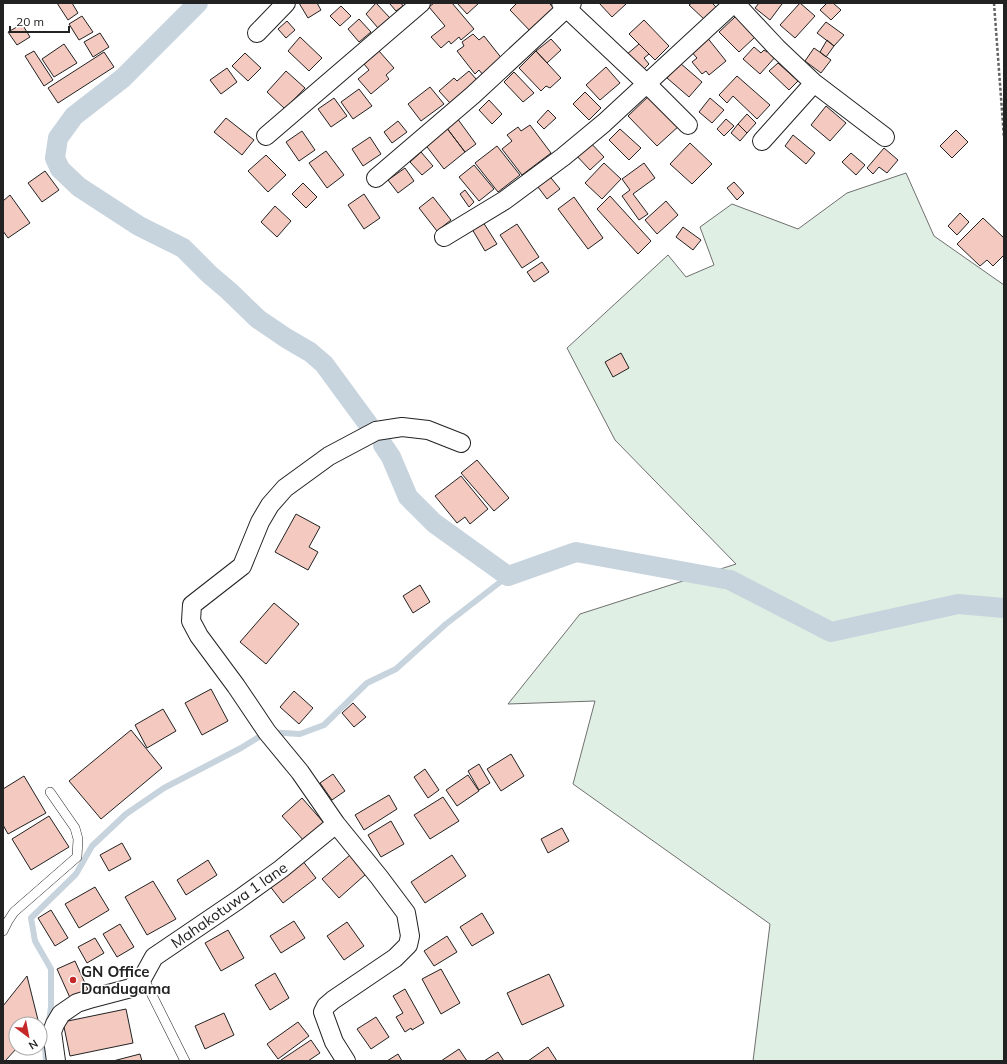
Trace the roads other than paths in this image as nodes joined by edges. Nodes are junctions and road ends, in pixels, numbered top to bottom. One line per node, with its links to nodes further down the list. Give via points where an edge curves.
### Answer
1 (286, 3): 5 (street)
2 (421, 3): 9 (street)
3 (734, 3): 6 (street); 7 (street)
4 (566, 5): 6 (street); 12 (street, via 474,95)
5 (257, 33)
6 (646, 83): 8 (street); 13 (street, via 563,158 505,200)
7 (814, 83): 10 (street); 11 (street)
8 (688, 125)
9 (266, 136)
10 (885, 137)
11 (762, 141)
12 (376, 178)
13 (444, 237)
14 (461, 443): 16 (street, via 428,430 402,427 376,431 329,456 285,488 270,504 242,566 192,605 191,621 199,636)
15 (50, 792): 17 (lane, via 75,828 78,857 14,912)
16 (336, 824): 18 (street, Mahakotuwa 1 lane, via 281,869 154,957); 21 (street, via 406,913 410,936 408,945 395,958 326,1006 323,1012 334,1042)
17 (3, 931)
18 (143, 977): 19 (street, Mahakotuwa 1 lane, via 131,988 77,1003 61,1014 52,1032); 20 (lane)
19 (56, 1061)
20 (185, 1061)
21 (346, 1061)

